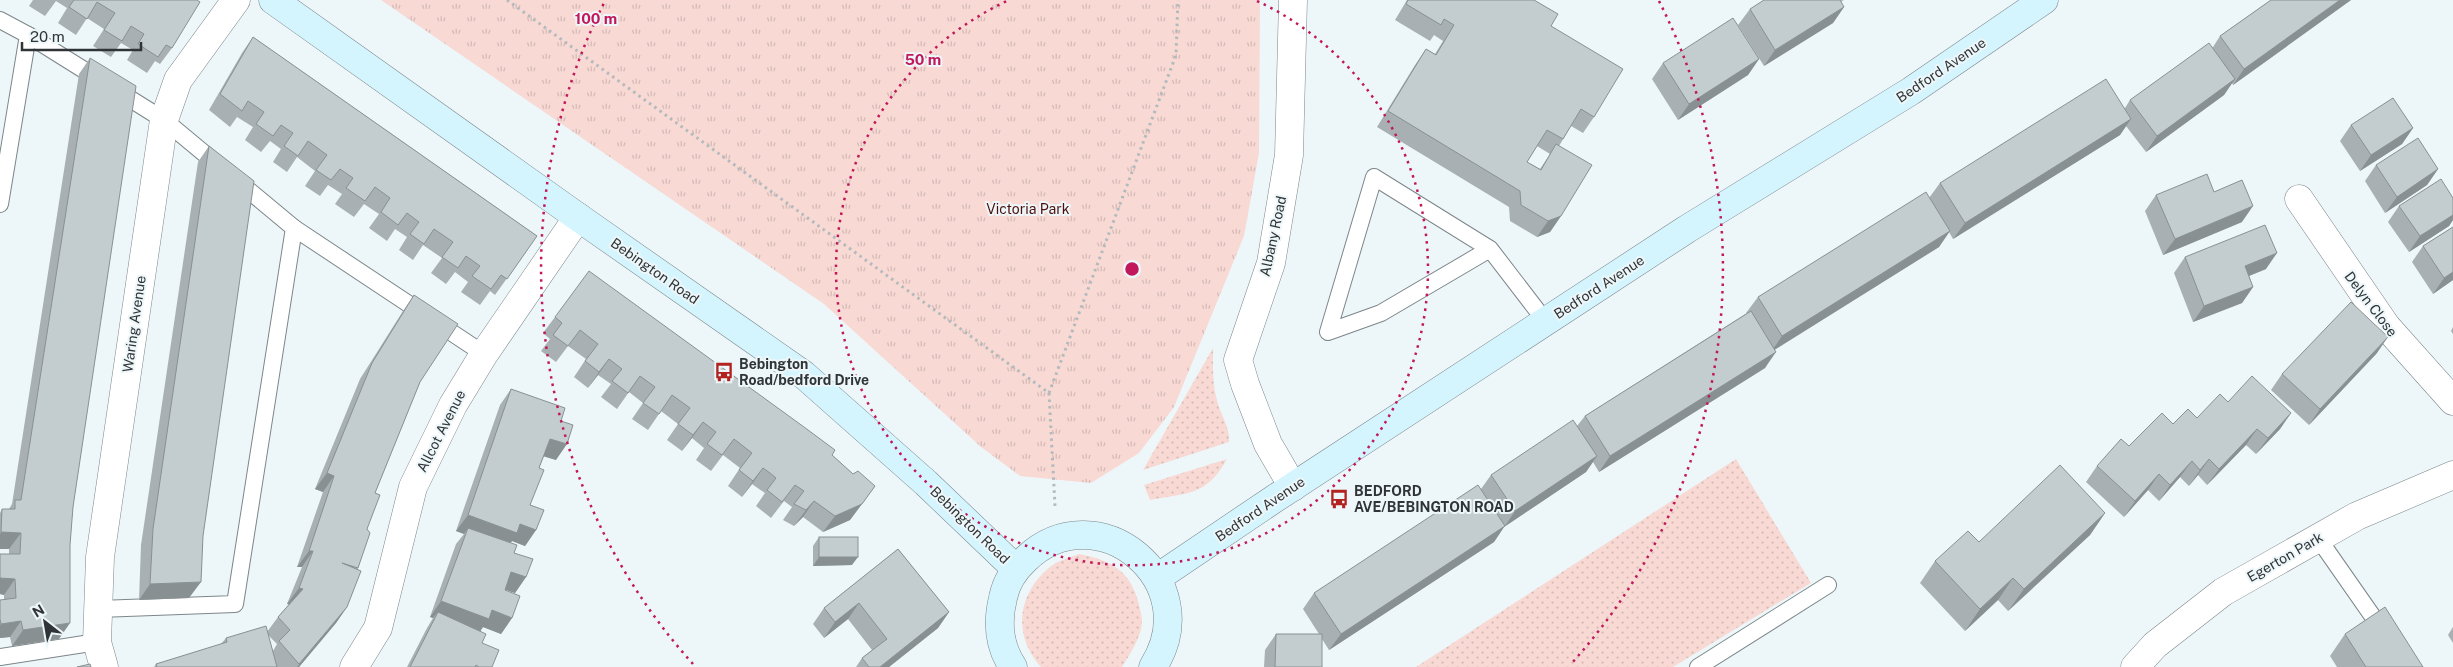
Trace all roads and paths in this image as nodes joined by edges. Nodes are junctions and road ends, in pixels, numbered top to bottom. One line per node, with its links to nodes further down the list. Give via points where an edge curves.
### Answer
1 (236, 0): 9 (street, Waring Avenue, via 178,80)
2 (273, 0): 12 (main road, Bebington Road)
3 (507, 0): 17 (path)
4 (1178, 0): 17 (path, via 1176,55)
5 (1293, 0): 20 (street, Albany Road, via 1289,155 1271,263 1238,360 1268,444)
6 (2044, 0): 15 (main road, Bedford Avenue, via 1911,91 1687,229)
7 (0, 20): 8 (lane)
8 (28, 35): 9 (lane); 11 (lane)
9 (164, 120): 13 (lane); 26 (street, Waring Avenue, via 100,557)
10 (2299, 198): 18 (street, Delyn Close, via 2386,326)
11 (0, 204)
12 (578, 217): 16 (street, Allcot Avenue); 23 (main road, Bebington Road, via 804,375 926,483)
13 (294, 228): 16 (lane); 26 (lane, via 235,604)
14 (1490, 249): 14 (lane, via 1374,176 1328,332 1381,313); 15 (lane)
15 (1546, 322): 20 (main road, Bedford Avenue)
16 (484, 354): 29 (street, Allcot Avenue, via 453,405 413,487 378,628)
17 (1049, 393): 22 (path)
18 (2453, 401)
19 (2453, 475): 21 (street, Egerton Park, via 2357,516)
20 (1293, 486): 24 (main road, Bedford Avenue)
21 (2318, 538): 33 (street, Egerton Park, via 2223,592 2155,645); 34 (lane)
22 (1056, 539): 23 (main road, via 1037,548); 24 (main road, via 1086,534 1126,546 1148,564)
23 (1016, 569): 30 (main road, via 1005,587 998,616 1000,638)
24 (1157, 578): 31 (main road, via 1169,615 1162,653)
25 (1828, 585): 32 (lane)
26 (99, 609): 27 (street, Waring Avenue)
27 (101, 654): 28 (lane)
28 (0, 657)
29 (354, 667)
30 (1012, 667)
31 (1153, 667)
32 (1698, 667)
33 (2135, 667)
34 (2408, 667)

